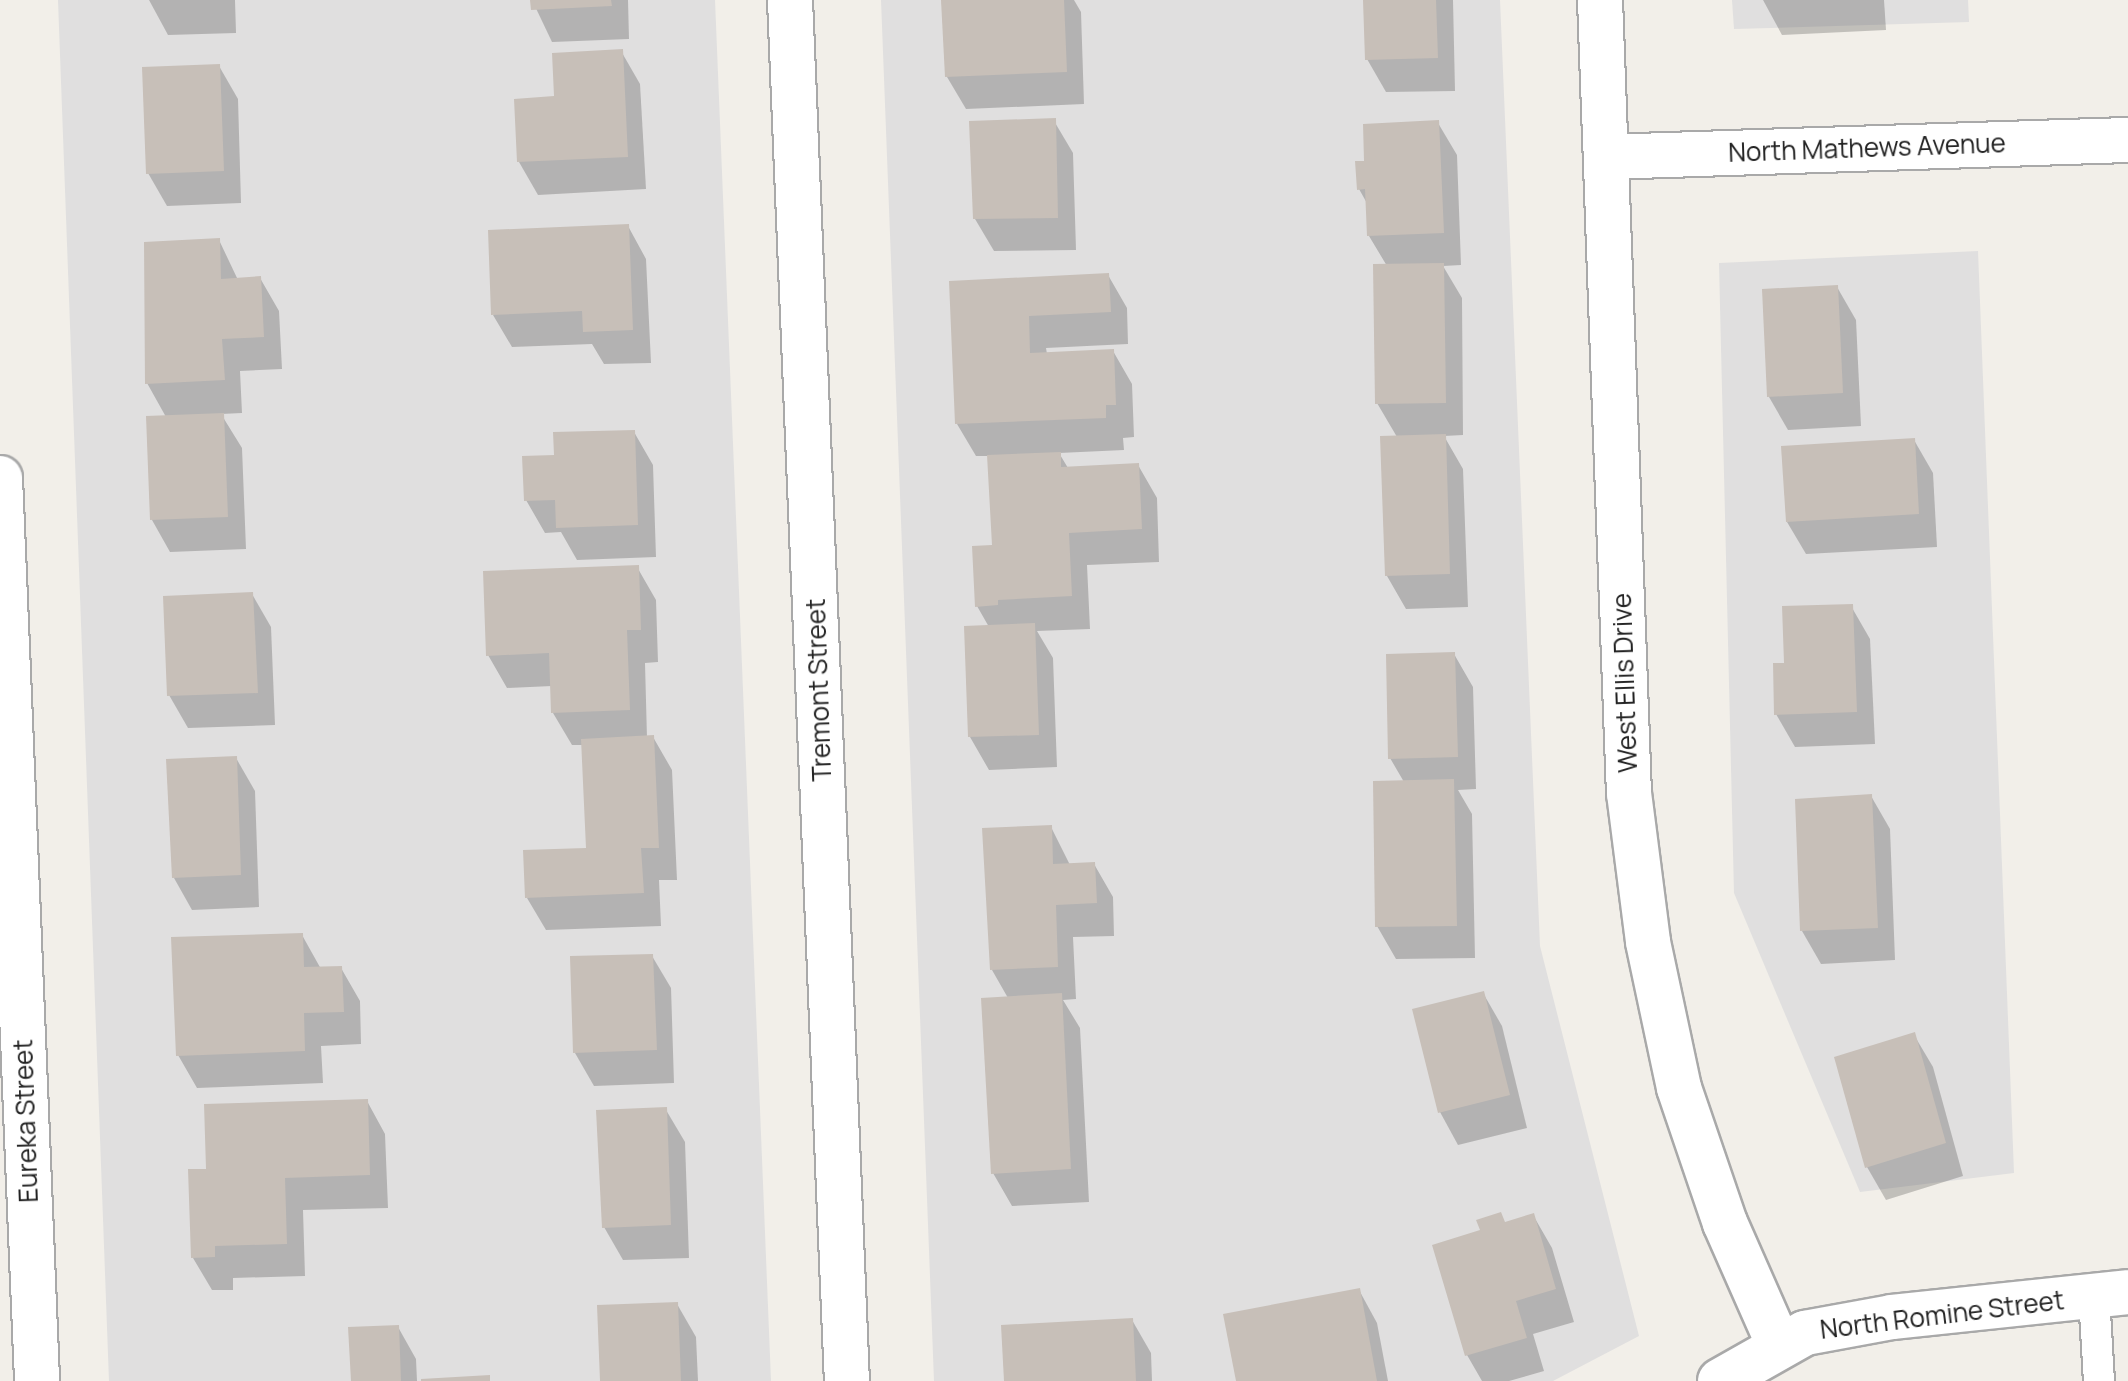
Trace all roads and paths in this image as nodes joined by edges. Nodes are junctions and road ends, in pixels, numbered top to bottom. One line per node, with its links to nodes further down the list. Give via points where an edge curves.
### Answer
1 (790, 0): 9 (street, Tremont Street)
2 (1600, 0): 4 (street, West Ellis Drive)
3 (2128, 140): 4 (street, North Mathews Avenue)
4 (1606, 157): 7 (street, West Ellis Drive, via 1629,793 1648,942 1679,1088 1725,1223)
5 (0, 478): 8 (street, Eureka Street)
6 (2111, 1293): 7 (street, North Romine Street, via 1892,1317); 11 (lane)
7 (1778, 1343): 10 (street, North Romine Street)
8 (37, 1381)
9 (847, 1381)
10 (1720, 1381)
11 (2099, 1381)

